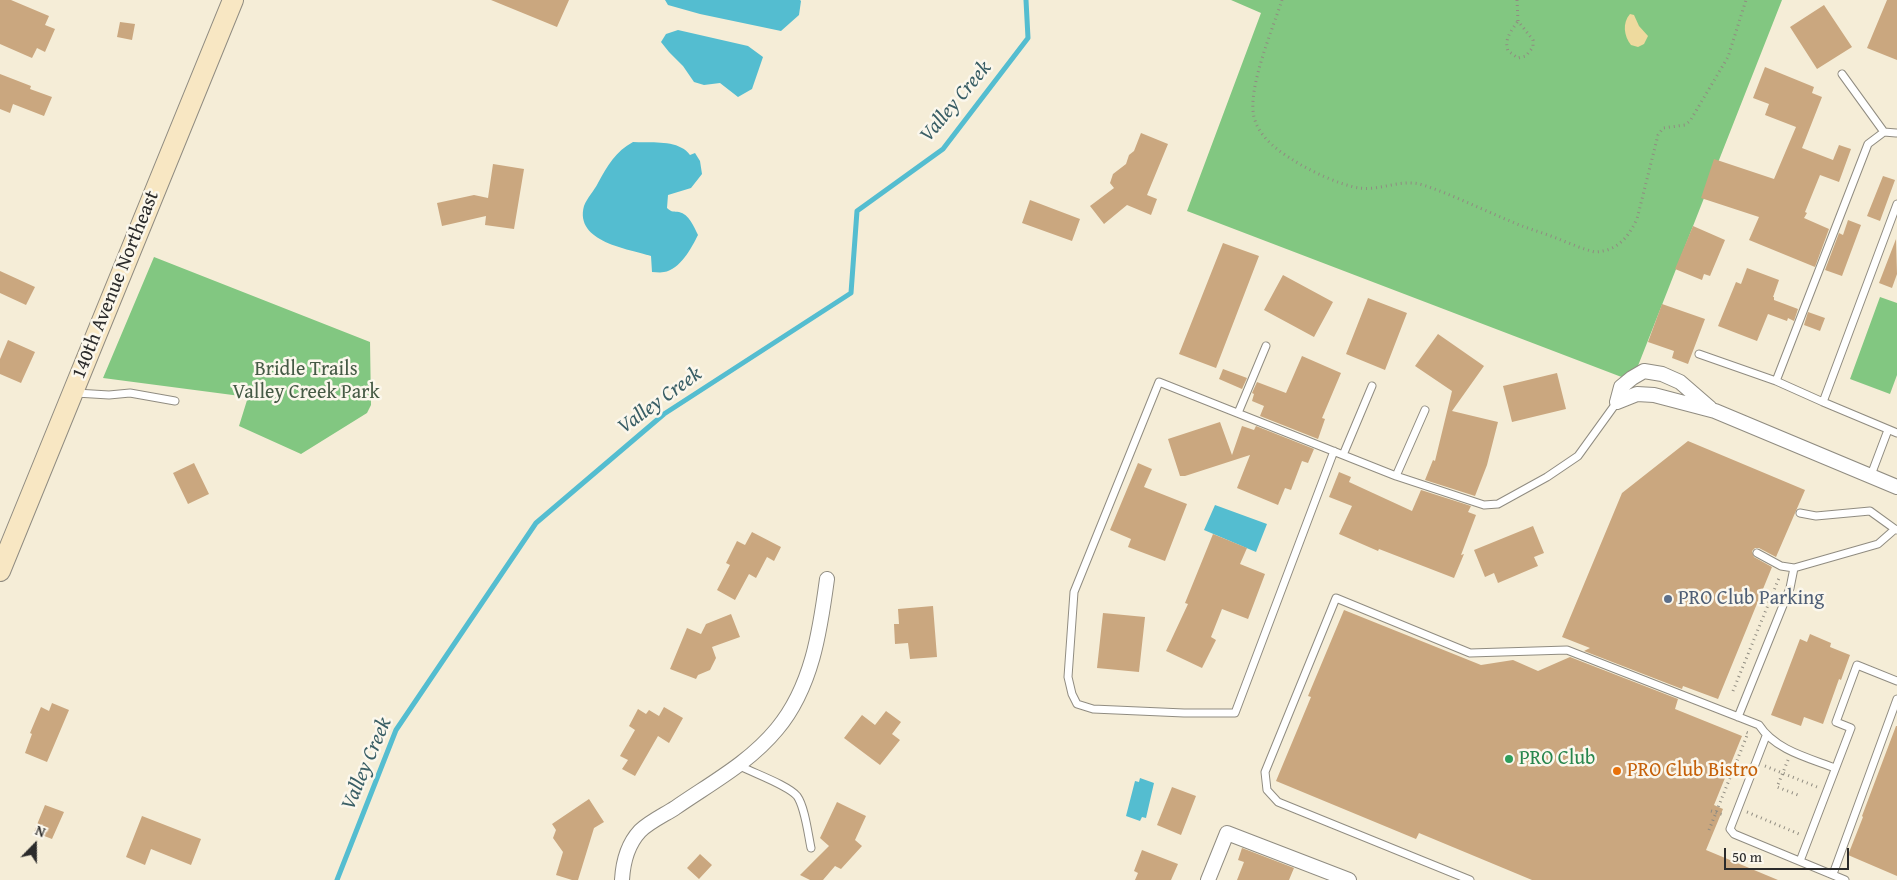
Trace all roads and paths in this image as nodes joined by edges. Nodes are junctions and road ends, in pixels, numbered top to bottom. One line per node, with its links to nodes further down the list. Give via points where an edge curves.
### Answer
1 (233, 0): 14 (street, 140th Avenue Northeast)
2 (1282, 0): 4 (path, via 1262,60 1253,102 1258,127 1282,153 1305,167 1353,187 1423,185 1595,252 1620,245 1633,228 1658,135 1663,128 1685,125 1690,121 1728,57)
3 (1517, 0): 5 (path)
4 (1746, 0)
5 (1518, 21): 5 (path, via 1533,40 1534,47 1526,56 1518,58 1508,51 1507,42)
6 (1842, 74): 7 (lane)
7 (1884, 132): 8 (lane); 12 (lane, via 1868,144)
8 (1897, 133)
9 (1897, 204): 17 (lane)
10 (1266, 346): 20 (lane)
11 (1699, 354): 12 (lane)
12 (1776, 381): 17 (lane)
13 (1372, 386): 24 (lane)
14 (72, 392): 15 (lane, via 130,393); 31 (street, 140th Avenue Northeast)
15 (175, 401)
16 (1617, 402): 19 (street, via 1637,394 1654,395); 19 (street, via 1621,387 1644,371 1680,382); 25 (lane, via 1578,456 1498,504 1484,505)
17 (1823, 402): 21 (lane)
18 (1425, 410): 25 (lane)
19 (1715, 411): 26 (street)
20 (1238, 413): 23 (lane); 23 (lane, via 1159,382 1074,592 1068,676 1077,704 1093,709 1235,713)
21 (1888, 430): 22 (lane); 26 (lane)
22 (1897, 433)
23 (1334, 451): 24 (lane)
24 (1343, 455): 25 (lane)
25 (1396, 476)
26 (1871, 476): 27 (street)
27 (1897, 486)
28 (1800, 513): 29 (lane, via 1816,516 1870,511)
29 (1896, 530): 32 (lane, via 1878,544)
30 (1757, 553): 32 (lane, via 1781,566)
31 (1, 565)
32 (1794, 568): 38 (lane, via 1790,588)
33 (1781, 573): 36 (path)
34 (827, 579): 43 (street, via 820,631 810,669 798,696 778,728)
35 (1897, 681): 44 (lane, via 1857,666 1836,722 1851,728)
36 (1733, 691)
37 (1897, 699): 56 (lane)
38 (1738, 717): 40 (lane, via 1759,725); 60 (lane, via 1567,650 1470,653 1336,598 1265,772 1267,790 1278,802)
39 (1738, 729): 50 (path, via 1748,733)
40 (1766, 736): 44 (lane, via 1783,748); 55 (lane, via 1730,829 1734,834)
41 (1789, 759): 45 (path)
42 (1764, 765): 45 (path)
43 (738, 766): 54 (lane, via 789,789 798,797); 57 (street, via 640,830 628,849)
44 (1835, 768): 55 (lane)
45 (1783, 773): 46 (path); 47 (path, via 1777,787)
46 (1820, 788)
47 (1798, 795)
48 (1712, 810): 50 (path)
49 (1744, 811): 53 (path)
50 (1716, 812): 51 (path); 52 (path)
51 (1727, 817)
52 (1709, 830)
53 (1802, 835)
54 (811, 848)
55 (1800, 861): 56 (lane)
56 (1833, 874): 61 (lane)
57 (622, 880)
58 (1208, 880): 59 (street, via 1227,833)
59 (1349, 880)
60 (1470, 880)
61 (1845, 880)

